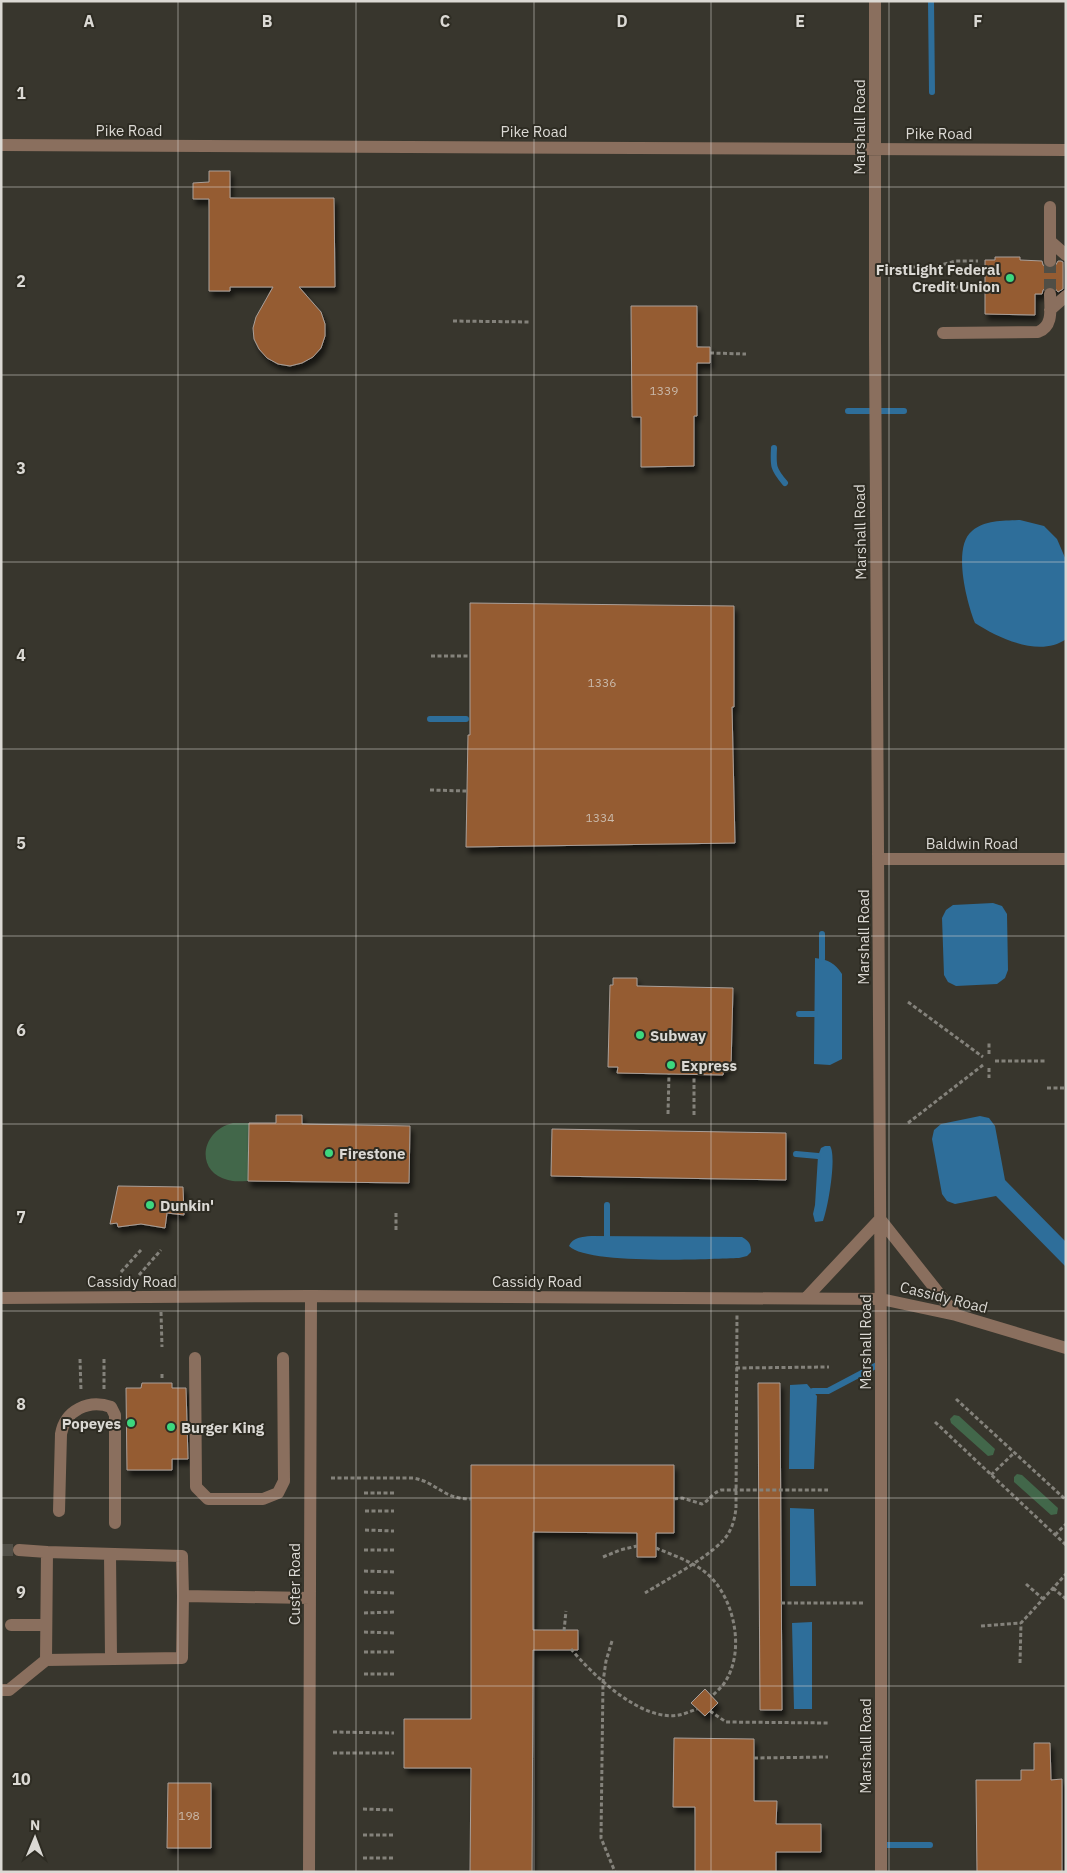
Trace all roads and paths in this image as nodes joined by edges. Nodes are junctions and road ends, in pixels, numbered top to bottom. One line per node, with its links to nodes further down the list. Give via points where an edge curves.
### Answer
1 (874, 1): 3 (street, Marshall Road)
2 (1, 145): 3 (street, Pike Road)
3 (875, 149): 4 (street, Pike Road); 10 (street, Marshall Road)
4 (1066, 150)
5 (1050, 207): 6 (street)
6 (1050, 241): 7 (street); 9 (street)
7 (1066, 255)
8 (978, 261): 10 (path, via 956,260 933,267)
9 (1050, 261)
10 (875, 267): 25 (street, Marshall Road)
11 (942, 287): 12 (path)
12 (977, 287)
13 (1050, 294): 15 (street)
14 (1066, 296): 15 (street)
15 (1050, 310): 18 (street, via 1049,323 1038,332)
16 (453, 321): 17 (path)
17 (530, 322)
18 (943, 333)
19 (710, 353): 20 (path)
20 (746, 354)
21 (431, 656): 22 (path)
22 (470, 656)
23 (430, 790): 24 (path)
24 (467, 791)
25 (878, 859): 26 (street, Baldwin Road); 44 (street, Marshall Road)
26 (1066, 860)
27 (908, 1002): 30 (path)
28 (989, 1042): 29 (path)
29 (989, 1054)
30 (983, 1057)
31 (995, 1061): 32 (path)
32 (1047, 1061)
33 (982, 1064): 42 (path)
34 (989, 1068): 37 (path)
35 (668, 1074): 40 (path)
36 (694, 1078): 41 (path)
37 (989, 1078)
38 (1047, 1088): 39 (path)
39 (1066, 1088)
40 (668, 1114)
41 (694, 1115)
42 (908, 1123)
43 (396, 1213): 45 (path)
44 (880, 1219): 54 (street); 55 (street, Marshall Road); 56 (street)
45 (396, 1230)
46 (141, 1250): 48 (path)
47 (161, 1250): 49 (path)
48 (121, 1272)
49 (139, 1275)
50 (311, 1296): 51 (street, Cassidy Road); 53 (street, Cassidy Road); 108 (street, Custer Road)
51 (162, 1297): 52 (street, Cassidy Road); 57 (path)
52 (1, 1298)
53 (737, 1298): 54 (street, Cassidy Road); 64 (path)
54 (806, 1298): 55 (street, Cassidy Road)
55 (881, 1299): 56 (street, Cassidy Road); 112 (street, Marshall Road)
56 (956, 1315): 58 (street, Cassidy Road)
57 (162, 1347)
58 (1066, 1348)
59 (104, 1358): 68 (path)
60 (195, 1358): 61 (street, via 196,1488 208,1499 262,1498 278,1493 284,1482)
61 (282, 1358)
62 (80, 1359): 67 (path)
63 (828, 1367): 64 (path)
64 (736, 1368): 74 (path)
65 (162, 1373): 66 (path)
66 (162, 1378)
67 (80, 1396)
68 (104, 1396)
69 (956, 1399): 71 (path)
70 (935, 1422): 72 (path)
71 (1014, 1452): 72 (path); 80 (path)
72 (992, 1475): 88 (path)
73 (331, 1478): 78 (path, via 421,1479 454,1498)
74 (736, 1490): 75 (path); 79 (path, via 714,1492 708,1502 702,1504); 98 (path, via 734,1522 728,1535 718,1547)
75 (828, 1490)
76 (394, 1493): 77 (path)
77 (364, 1494)
78 (471, 1499)
79 (674, 1499)
80 (1066, 1500)
81 (59, 1511): 84 (street, via 62,1424 79,1407 105,1405 111,1407 115,1414)
82 (365, 1511): 83 (path)
83 (394, 1511)
84 (115, 1523)
85 (1066, 1524): 88 (path)
86 (365, 1530): 87 (path)
87 (394, 1531)
88 (1055, 1535): 89 (path)
89 (1066, 1545)
90 (637, 1546): 97 (path)
91 (656, 1548): 98 (path)
92 (19, 1550): 95 (street)
93 (364, 1550): 94 (path)
94 (394, 1550)
95 (47, 1552): 96 (street); 118 (street)
96 (110, 1554): 107 (street, via 182,1556); 127 (street)
97 (603, 1557)
98 (691, 1564): 106 (path); 134 (path, via 721,1588 732,1614 735,1635 733,1663 726,1681)
99 (364, 1571): 100 (path)
100 (394, 1572)
101 (1066, 1574): 103 (path)
102 (1026, 1584): 110 (path)
103 (1053, 1588): 109 (path); 110 (path)
104 (364, 1592): 105 (path)
105 (394, 1593)
106 (646, 1593)
107 (182, 1596): 108 (street); 127 (street, via 182,1658)
108 (310, 1598): 150 (street, Custer Road)
109 (1066, 1599)
110 (1043, 1600): 116 (path)
111 (781, 1603): 112 (path)
112 (881, 1604): 152 (street, Marshall Road)
113 (566, 1611): 120 (path)
114 (394, 1612): 115 (path)
115 (364, 1613)
116 (1021, 1623): 119 (path); 129 (path)
117 (11, 1625): 118 (street)
118 (46, 1625): 128 (street)
119 (981, 1626)
120 (564, 1631)
121 (364, 1632): 122 (path)
122 (394, 1633)
123 (612, 1640): 132 (path)
124 (571, 1649): 132 (path)
125 (364, 1652): 126 (path)
126 (394, 1652)
127 (111, 1658): 128 (street)
128 (46, 1660): 133 (street, via 9,1690)
129 (1020, 1663)
130 (364, 1674): 131 (path)
131 (394, 1674)
132 (603, 1682): 135 (path, via 634,1704 655,1713 677,1715); 151 (path, via 601,1838)
133 (1, 1690)
134 (712, 1696)
135 (697, 1709)
136 (710, 1711): 137 (path, via 726,1722)
137 (828, 1723)
138 (333, 1732): 139 (path)
139 (394, 1733)
140 (333, 1753): 141 (path)
141 (394, 1753)
142 (828, 1757): 143 (path)
143 (754, 1758)
144 (363, 1809): 145 (path)
145 (394, 1810)
146 (363, 1835): 147 (path)
147 (394, 1835)
148 (363, 1858): 149 (path)
149 (393, 1858)
150 (310, 1872)
151 (615, 1872)
152 (882, 1872)

